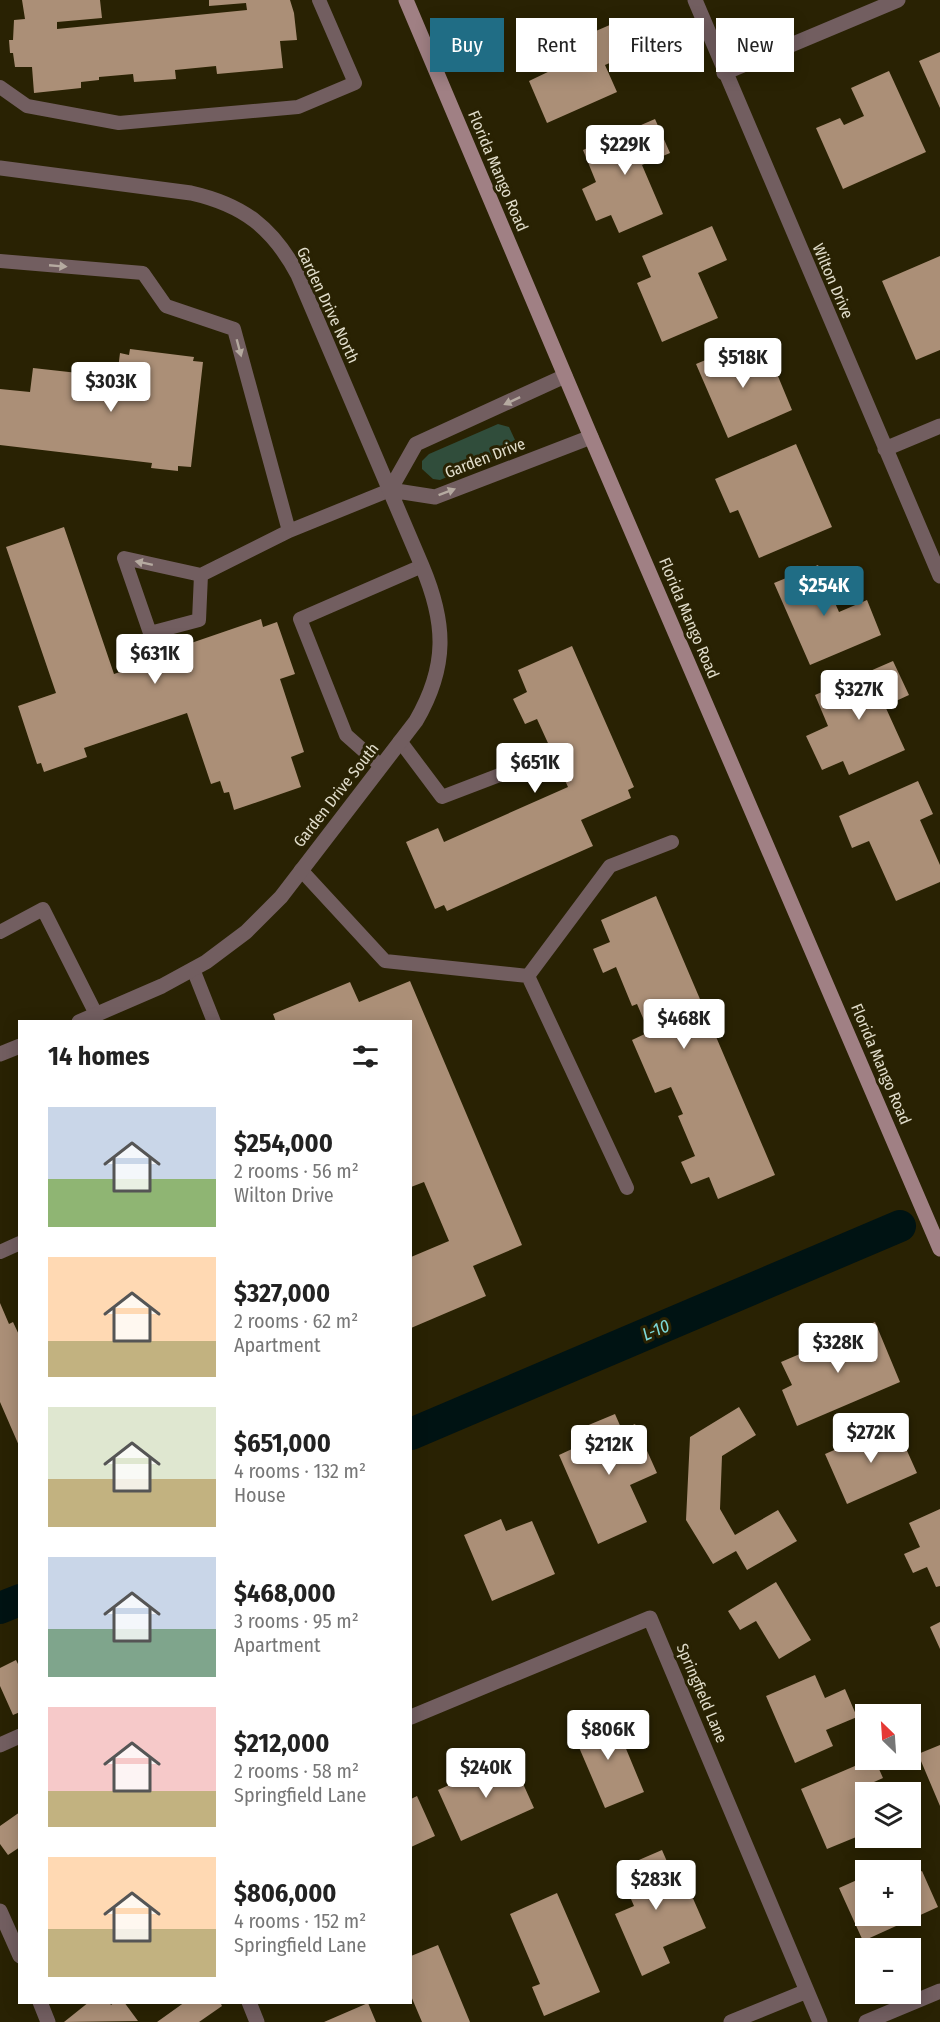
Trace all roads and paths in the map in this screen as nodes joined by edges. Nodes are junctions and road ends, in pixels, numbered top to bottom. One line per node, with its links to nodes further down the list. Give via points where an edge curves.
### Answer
1 (319, 0): 6 (lane, via 355,83 298,107 119,123 27,106)
2 (406, 0): 9 (street, Florida Mango Road)
3 (695, 0): 5 (street, Wilton Drive)
4 (898, 0): 5 (street)
5 (724, 73): 12 (street, Wilton Drive)
6 (0, 87)
7 (0, 168): 13 (street, Garden Drive North, via 191,193 214,198 256,220 287,254 298,275)
8 (0, 261): 14 (lane, one-way to 14, via 144,273 166,306 234,329)
9 (565, 376): 11 (street, Florida Mango Road); 13 (street, one-way to 13, via 416,444)
10 (940, 426): 12 (street)
11 (591, 437): 13 (street, Garden Drive, one-way to 11, via 435,497); 33 (street, Florida Mango Road)
12 (885, 449): 17 (street, Wilton Drive)
13 (390, 490): 14 (lane); 15 (street, Garden Drive South)
14 (289, 531): 16 (lane)
15 (422, 566): 18 (street, Garden Drive South, via 438,609 441,656 428,701); 20 (lane, via 300,620 346,735)
16 (201, 575): 16 (lane, one-way to 16, via 190,573 124,558 150,633 199,620)
17 (940, 576)
18 (400, 741): 19 (lane, via 442,797); 20 (street, Garden Drive South)
19 (526, 765)
20 (381, 766): 22 (street, Garden Drive South)
21 (672, 842): 25 (lane, via 610,866)
22 (301, 870): 24 (street, Garden Drive South, via 246,932); 25 (lane, via 385,961)
23 (0, 932): 26 (lane, via 43,909)
24 (193, 969): 26 (street, Garden Drive South); 28 (lane)
25 (528, 976): 31 (lane)
26 (96, 1014): 27 (street, Garden Drive South)
27 (83, 1020)
28 (213, 1020)
29 (18, 1047): 30 (street)
30 (0, 1054)
31 (627, 1188)
32 (18, 1244): 34 (lane)
33 (940, 1249)
34 (0, 1252)
35 (412, 1717): 40 (street, Springfield Lane, via 650,1618)
36 (18, 1737): 37 (street)
37 (0, 1745)
38 (0, 1911): 39 (street)
39 (18, 1952)
40 (807, 1991): 46 (street); 47 (street, Springfield Lane)
41 (940, 1991): 48 (street)
42 (41, 2004): 44 (street)
43 (250, 2004): 45 (street)
44 (48, 2022)
45 (257, 2022)
46 (731, 2022)
47 (820, 2022)
48 (866, 2022)

